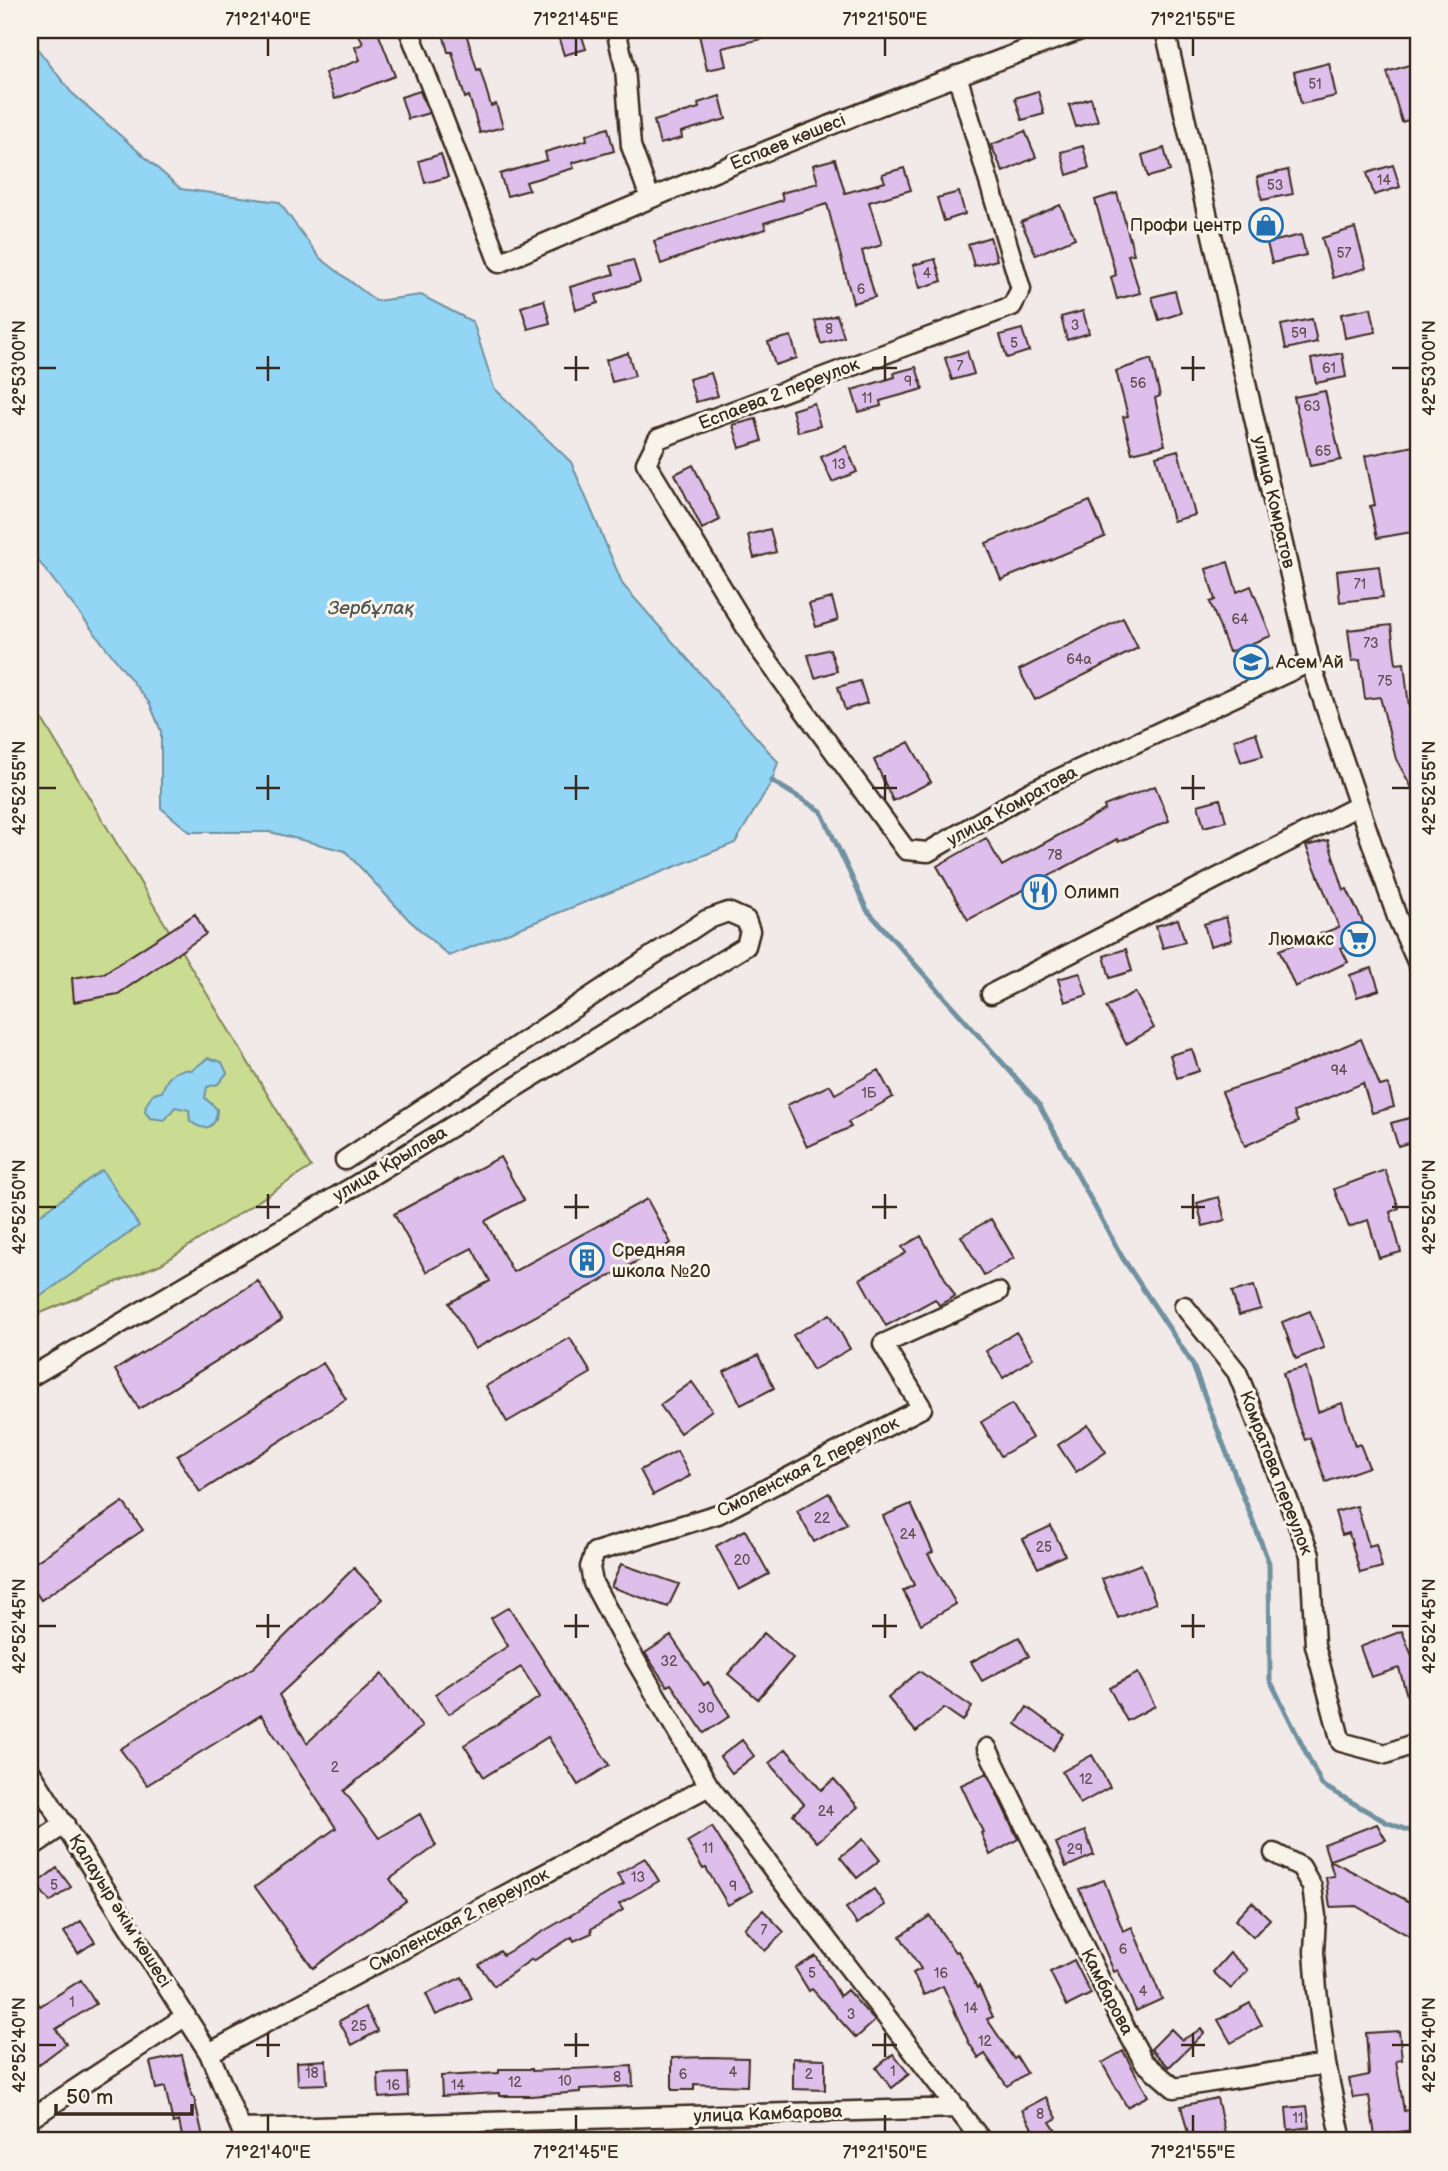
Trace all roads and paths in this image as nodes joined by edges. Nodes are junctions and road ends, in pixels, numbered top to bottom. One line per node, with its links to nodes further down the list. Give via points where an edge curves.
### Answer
1 (409, 30): 6 (street, Еспаев көшесі, via 499,263)
2 (616, 30): 6 (street, via 625,68 631,146)
3 (1081, 30): 5 (street, Еспаев көшесі)
4 (1165, 30): 8 (street, улица Комратов)
5 (957, 75): 6 (street, Еспаев көшесі); 7 (street, Еспаева 2 переулок, via 1021,289 1012,306 658,439)
6 (650, 198)
7 (646, 463): 8 (street, улица Комратова, via 758,647 906,850 928,852 1030,792)
8 (1310, 662): 9 (street, улица Комратов)
9 (1358, 806): 10 (street, улица Комратов); 11 (street)
10 (1418, 964)
11 (991, 994)
12 (345, 1160): 15 (street, улица Крылова, via 706,920 728,912 746,920 750,931 746,946 368,1178)
13 (998, 1292): 19 (street, Смоленская 2 переулок, via 883,1344 922,1409 718,1514 595,1552 590,1567 593,1583)
14 (1184, 1306): 16 (street, Комратова переулок, via 1237,1372 1310,1555 1315,1645 1341,1742 1386,1754)
15 (30, 1377)
16 (1418, 1742)
17 (987, 1748): 25 (street, Камбарова, via 1144,2062 1174,2088)
18 (30, 1771): 20 (street, Қалауыр әкім көшесі)
19 (709, 1786): 24 (street, Смоленская 2 переулок); 26 (street, Смоленская 2 переулок)
20 (65, 1824): 21 (street); 23 (street, Қалауыр әкім көшесі)
21 (30, 1848)
22 (1274, 1853): 25 (street, via 1301,1867 1312,1887)
23 (186, 2016): 24 (street, Қалауыр әкім көшесі); 27 (street)
24 (209, 2053): 28 (street, Қалауыр әкім көшесі)
25 (1326, 2064): 30 (street)
26 (958, 2108): 28 (street, улица Камбарова); 29 (street, Смоленская 2 переулок)
27 (30, 2119)
28 (244, 2135)
29 (982, 2141)
30 (1342, 2141)

